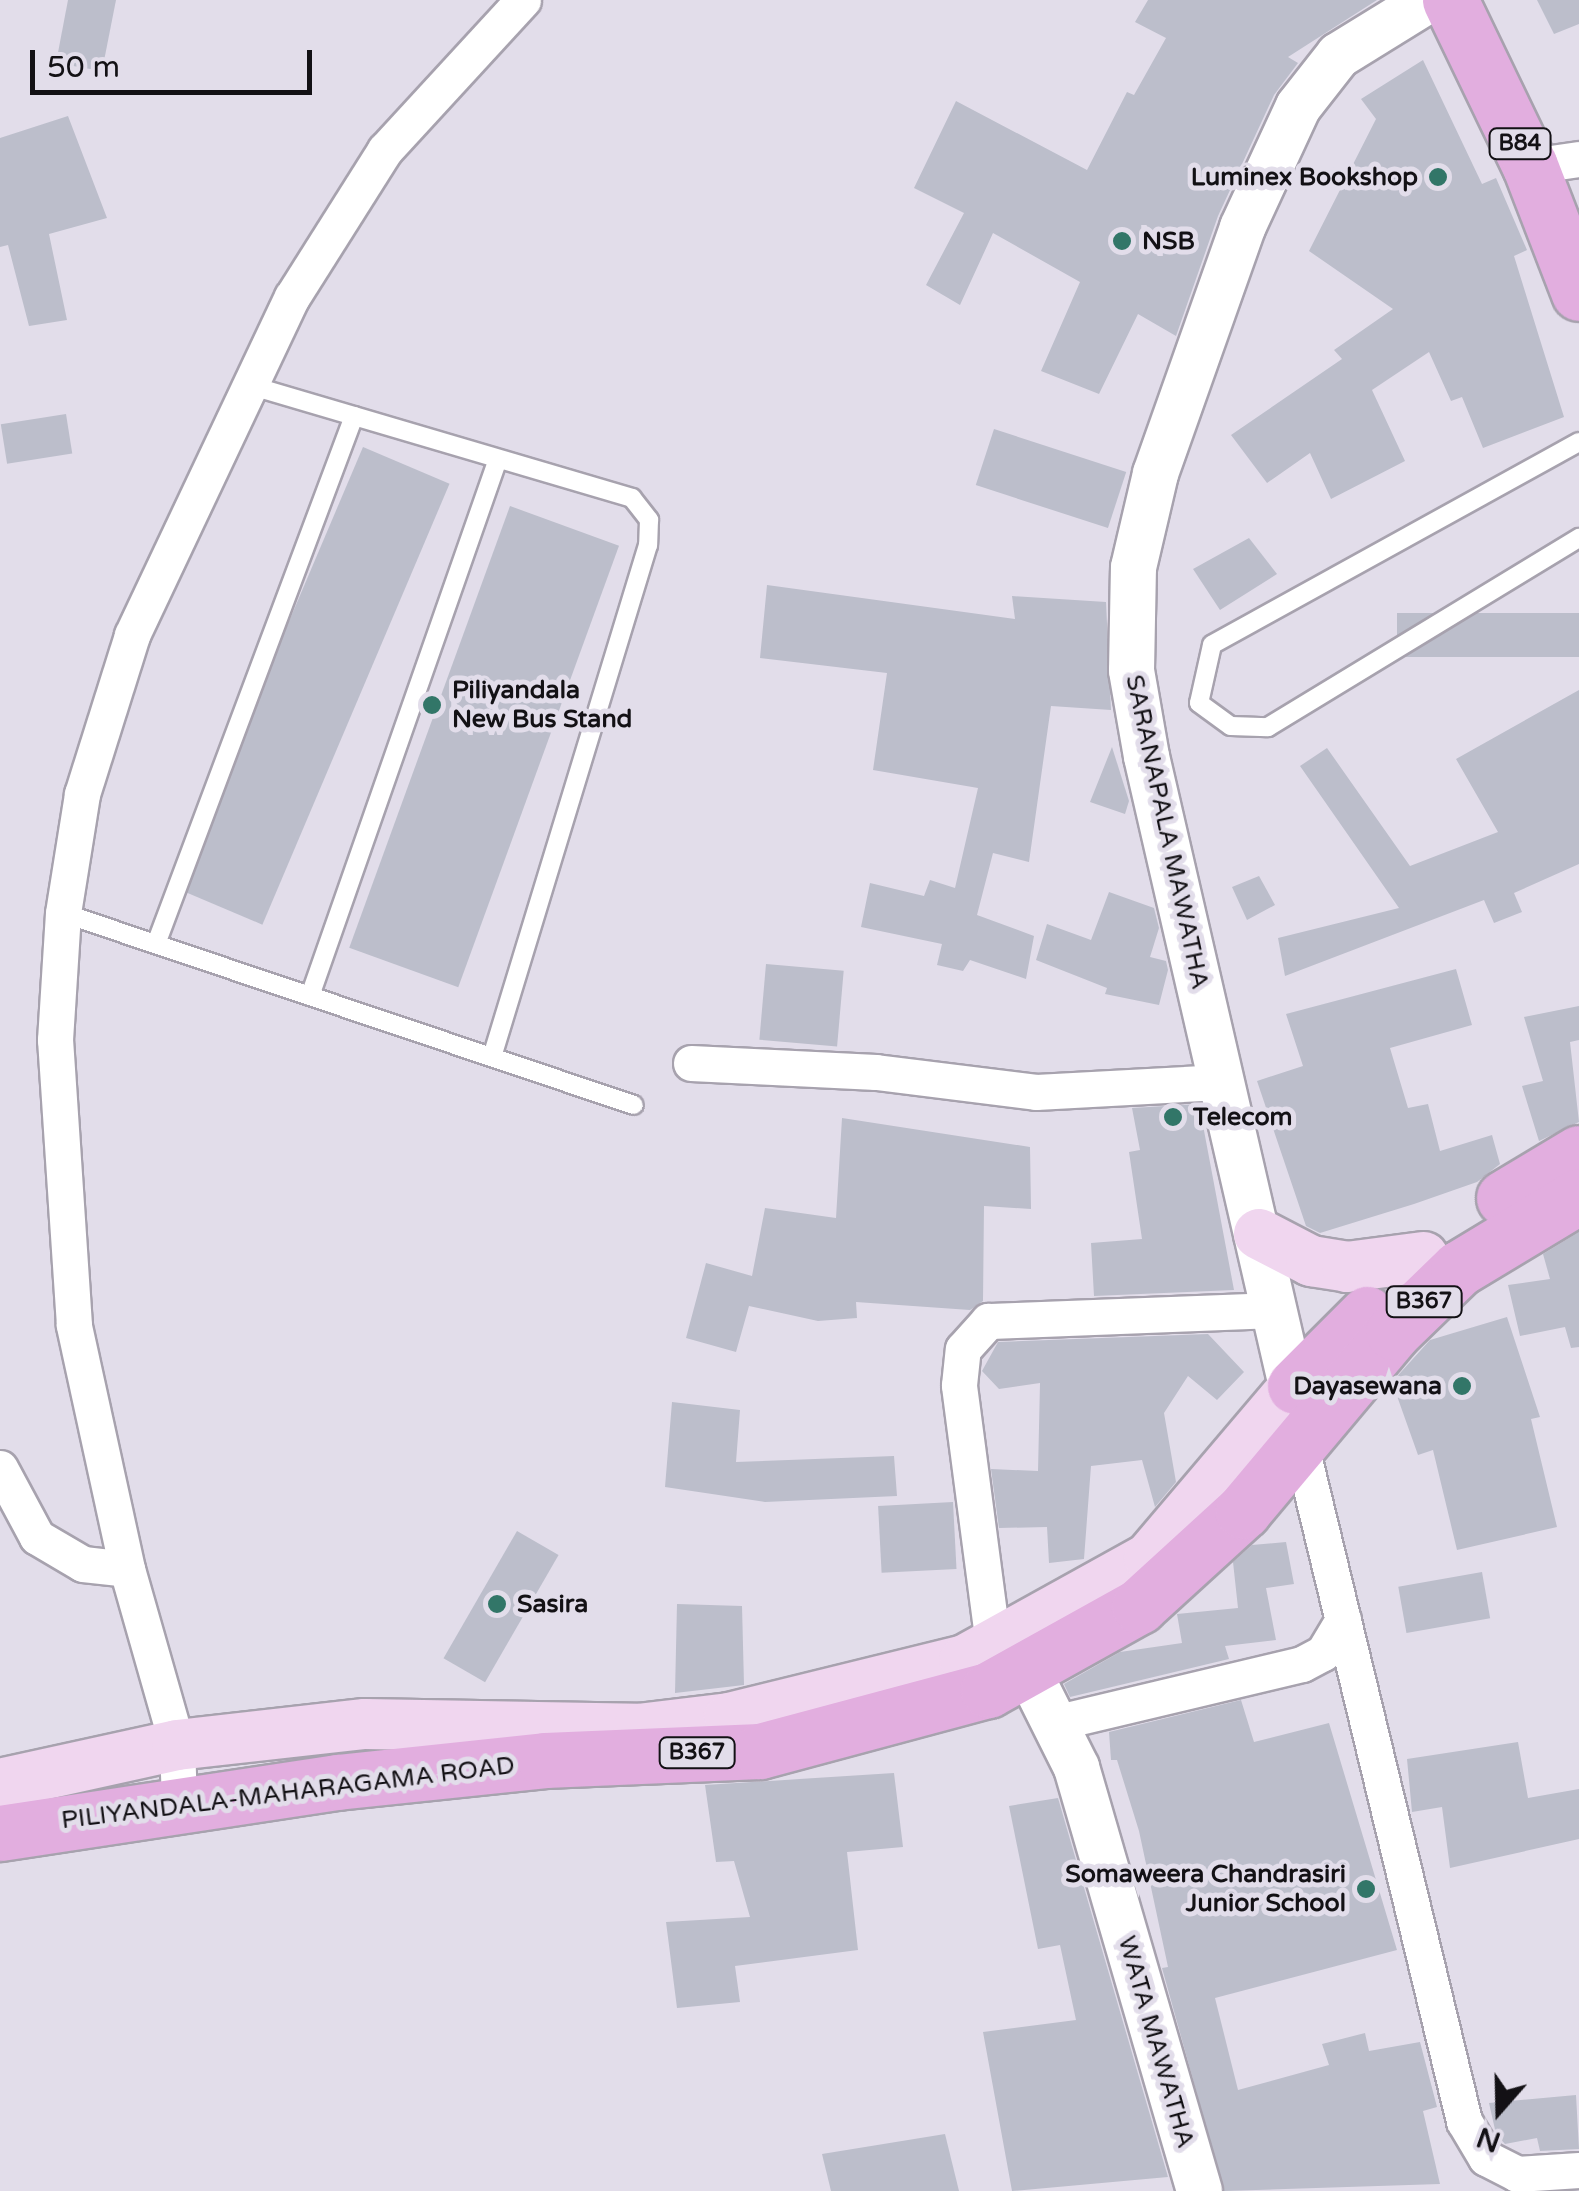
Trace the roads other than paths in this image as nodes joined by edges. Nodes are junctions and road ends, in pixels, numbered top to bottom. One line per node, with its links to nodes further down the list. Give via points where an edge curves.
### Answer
1 (523, 0): 6 (street, via 385,150 292,297)
2 (1427, 0): 16 (street, SARANAPALA MAWATHA, via 1338,56 1290,122 1242,226 1161,455 1133,567 1131,670)
3 (1450, 0): 4 (main road, B84)
4 (1555, 163): 5 (main road, B84)
5 (1579, 293)
6 (252, 386): 7 (lane); 11 (street, via 132,635 82,794)
7 (354, 416): 9 (lane); 12 (lane)
8 (1579, 442): 10 (lane, via 1212,645 1199,704 1231,726 1268,727)
9 (498, 459): 13 (lane); 14 (lane, via 632,498 649,520 648,546)
10 (1579, 538)
11 (63, 913): 12 (lane); 26 (street, via 55,1040 74,1325)
12 (156, 944): 13 (lane)
13 (310, 996): 14 (lane)
14 (492, 1057): 17 (lane)
15 (691, 1062): 16 (street, via 876,1072 1036,1092)
16 (1222, 1082): 20 (street, SARANAPALA MAWATHA)
17 (634, 1105)
18 (1579, 1153): 21 (main road, PILIYANDALA-MAHARAGAMA ROAD / B367, via 1452,1229)
19 (1579, 1196): 24 (main road, PILIYANDALA-MAHARAGAMA ROAD / B367, via 1458,1270)
20 (1259, 1234): 21 (main road, via 1311,1261 1347,1267); 22 (street, SARANAPALA MAWATHA)
21 (1423, 1258): 23 (main road, PILIYANDALA-MAHARAGAMA ROAD / B367)
22 (1276, 1310): 23 (street, SARANAPALA MAWATHA); 28 (street, via 988,1320 963,1350 959,1385)
23 (1295, 1386): 24 (street, SARANAPALA MAWATHA); 28 (main road, PILIYANDALA-MAHARAGAMA ROAD / B367, via 1149,1558)
24 (1300, 1443): 27 (street); 28 (main road, PILIYANDALA-MAHARAGAMA ROAD / B367, via 1243,1511 1140,1606)
25 (0, 1468): 26 (street, via 38,1538 83,1564)
26 (126, 1569): 30 (street)
27 (1343, 1620): 29 (street, via 1323,1653 1302,1664); 34 (street, via 1464,2121 1486,2158 1518,2174)
28 (1010, 1656): 29 (street, WATA MAWATHA); 30 (main road, PILIYANDALA-MAHARAGAMA ROAD / B367, via 965,1660 729,1718 638,1729 365,1724); 32 (main road, PILIYANDALA-MAHARAGAMA ROAD / B367, via 988,1690 760,1750 546,1760)
29 (1054, 1722): 35 (street, WATA MAWATHA, via 1076,1767)
30 (177, 1746): 31 (main road, PILIYANDALA-MAHARAGAMA ROAD / B367); 32 (street)
31 (0, 1784)
32 (179, 1803): 33 (main road, PILIYANDALA-MAHARAGAMA ROAD / B367)
33 (0, 1832)
34 (1579, 2170)
35 (1199, 2191)

